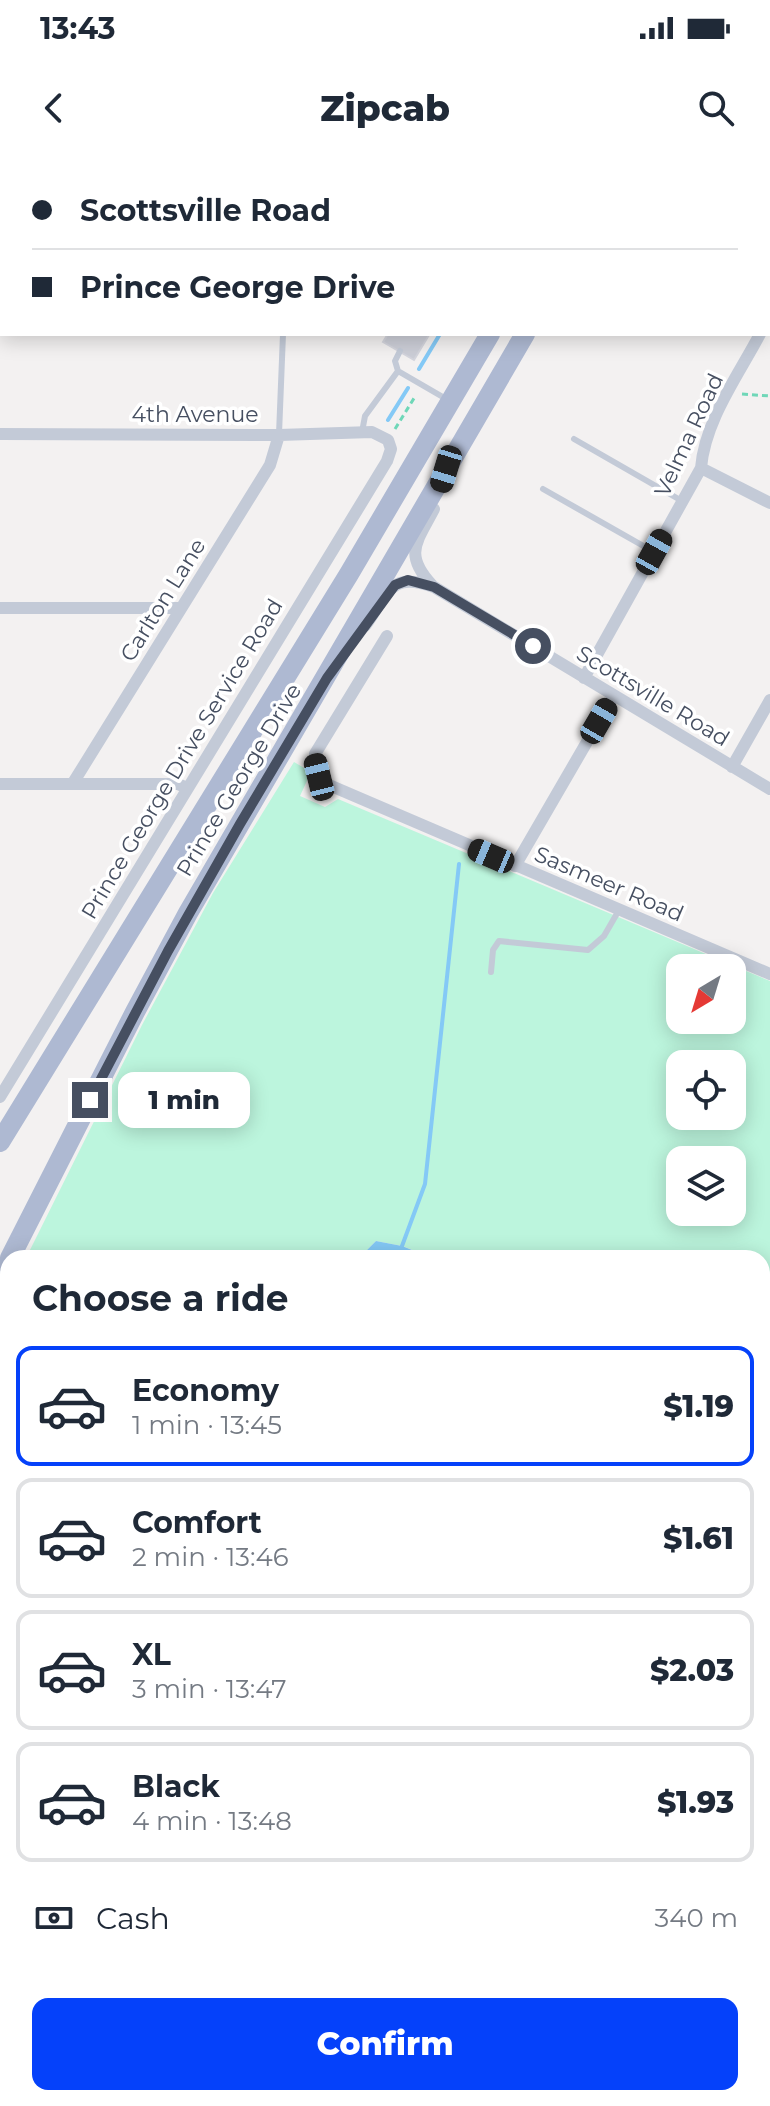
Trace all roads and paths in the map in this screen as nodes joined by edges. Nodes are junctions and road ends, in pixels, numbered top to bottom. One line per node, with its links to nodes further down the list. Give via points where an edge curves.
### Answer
1 (283, 336): 13 (lane)
2 (487, 336): 10 (main road, Prince George Drive)
3 (524, 336): 17 (main road, Prince George Drive)
4 (759, 336): 7 (street, Velma Road)
5 (400, 351): 6 (lane)
6 (398, 371): 10 (lane); 11 (lane, via 365,416)
7 (729, 393): 9 (path); 16 (street, Velma Road, via 704,441)
8 (416, 395): 14 (path)
9 (770, 396)
10 (451, 402): 40 (main road, Prince George Drive)
11 (362, 432): 13 (street, 4th Avenue); 14 (street, 4th Avenue)
12 (0, 434): 13 (street, 4th Avenue)
13 (279, 435): 24 (street, Carlton Lane, via 270,465)
14 (392, 435): 33 (street, Prince George Drive Service Road, via 387,461)
15 (574, 439): 19 (lane)
16 (701, 468): 19 (street, Velma Road); 20 (street)
17 (446, 469): 22 (street, Scottsville Road, via 414,550 416,564); 26 (main road, Prince George Drive)
18 (543, 489): 21 (lane)
19 (682, 501): 21 (street, Velma Road)
20 (770, 503)
21 (654, 552): 27 (street, Velma Road)
22 (434, 587): 26 (street, Scottsville Road, via 408,580 395,585); 27 (street, Scottsville Road)
23 (0, 608): 24 (street)
24 (181, 608): 31 (street, Carlton Lane)
25 (387, 636): 35 (street, Sasmeer Road, via 317,748 319,777 327,786)
26 (327, 678): 41 (main road, Prince George Drive, via 168,951)
27 (584, 678): 28 (street, Scottsville Road)
28 (613, 697): 30 (street, Scottsville Road); 35 (street)
29 (770, 700): 30 (street)
30 (732, 767): 34 (street, Scottsville Road)
31 (73, 783): 32 (street); 33 (street)
32 (0, 784)
33 (187, 788): 39 (street, Prince George Drive Service Road)
34 (770, 789)
35 (515, 866): 36 (street, Sasmeer Road)
36 (619, 910): 37 (lane, via 604,936 588,950 499,941); 38 (street, Sasmeer Road)
37 (491, 972)
38 (770, 974)
39 (0, 1097)
40 (0, 1142)
41 (14, 1250)

